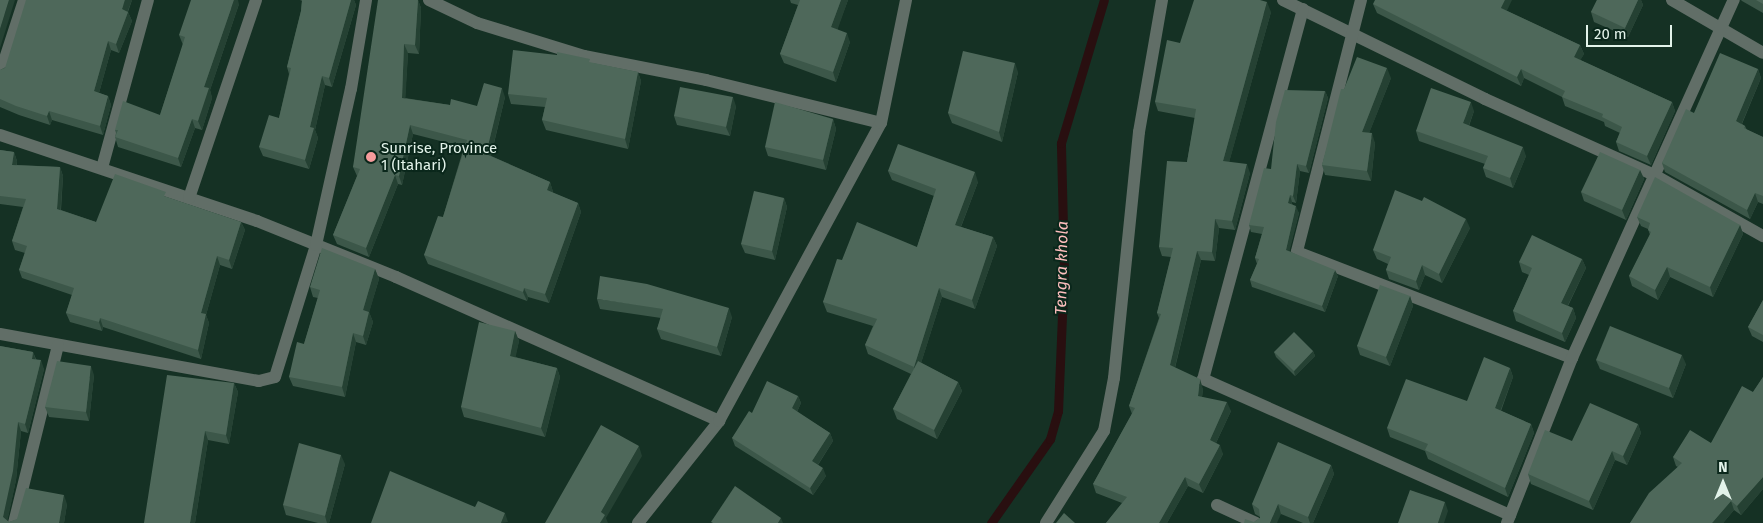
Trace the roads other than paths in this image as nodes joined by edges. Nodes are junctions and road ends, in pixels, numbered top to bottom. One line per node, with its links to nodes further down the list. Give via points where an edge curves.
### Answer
1 (24, 0): 16 (street)
2 (148, 0): 19 (street)
3 (256, 0): 21 (street)
4 (366, 0): 23 (street, via 351,89)
5 (429, 0): 17 (street, via 477,23 584,56 706,80)
6 (906, 0): 17 (street)
7 (1162, 0): 32 (street, via 1139,132 1114,378 1104,432)
8 (1283, 0): 12 (street)
9 (1361, 0): 14 (street)
10 (1672, 0): 13 (street)
11 (1734, 0): 13 (street)
12 (1303, 9): 14 (street); 29 (street, via 1203,379)
13 (1721, 29): 15 (street); 20 (street)
14 (1353, 34): 20 (street, via 1485,99); 26 (street, via 1298,252)
15 (1763, 53)
16 (0, 74)
17 (881, 124): 27 (street)
18 (0, 136): 19 (street)
19 (102, 168): 21 (street)
20 (1656, 176): 22 (street); 26 (street)
21 (188, 198): 23 (street)
22 (1763, 236)
23 (316, 245): 25 (street, via 275,377 259,381); 27 (street, via 396,277)
24 (0, 334): 25 (street)
25 (58, 345): 30 (street)
26 (1572, 358): 29 (street)
27 (719, 421): 31 (street)
28 (1217, 505): 33 (street)
29 (1508, 519)
30 (14, 523)
31 (638, 523)
32 (1046, 523)
33 (1256, 523)

